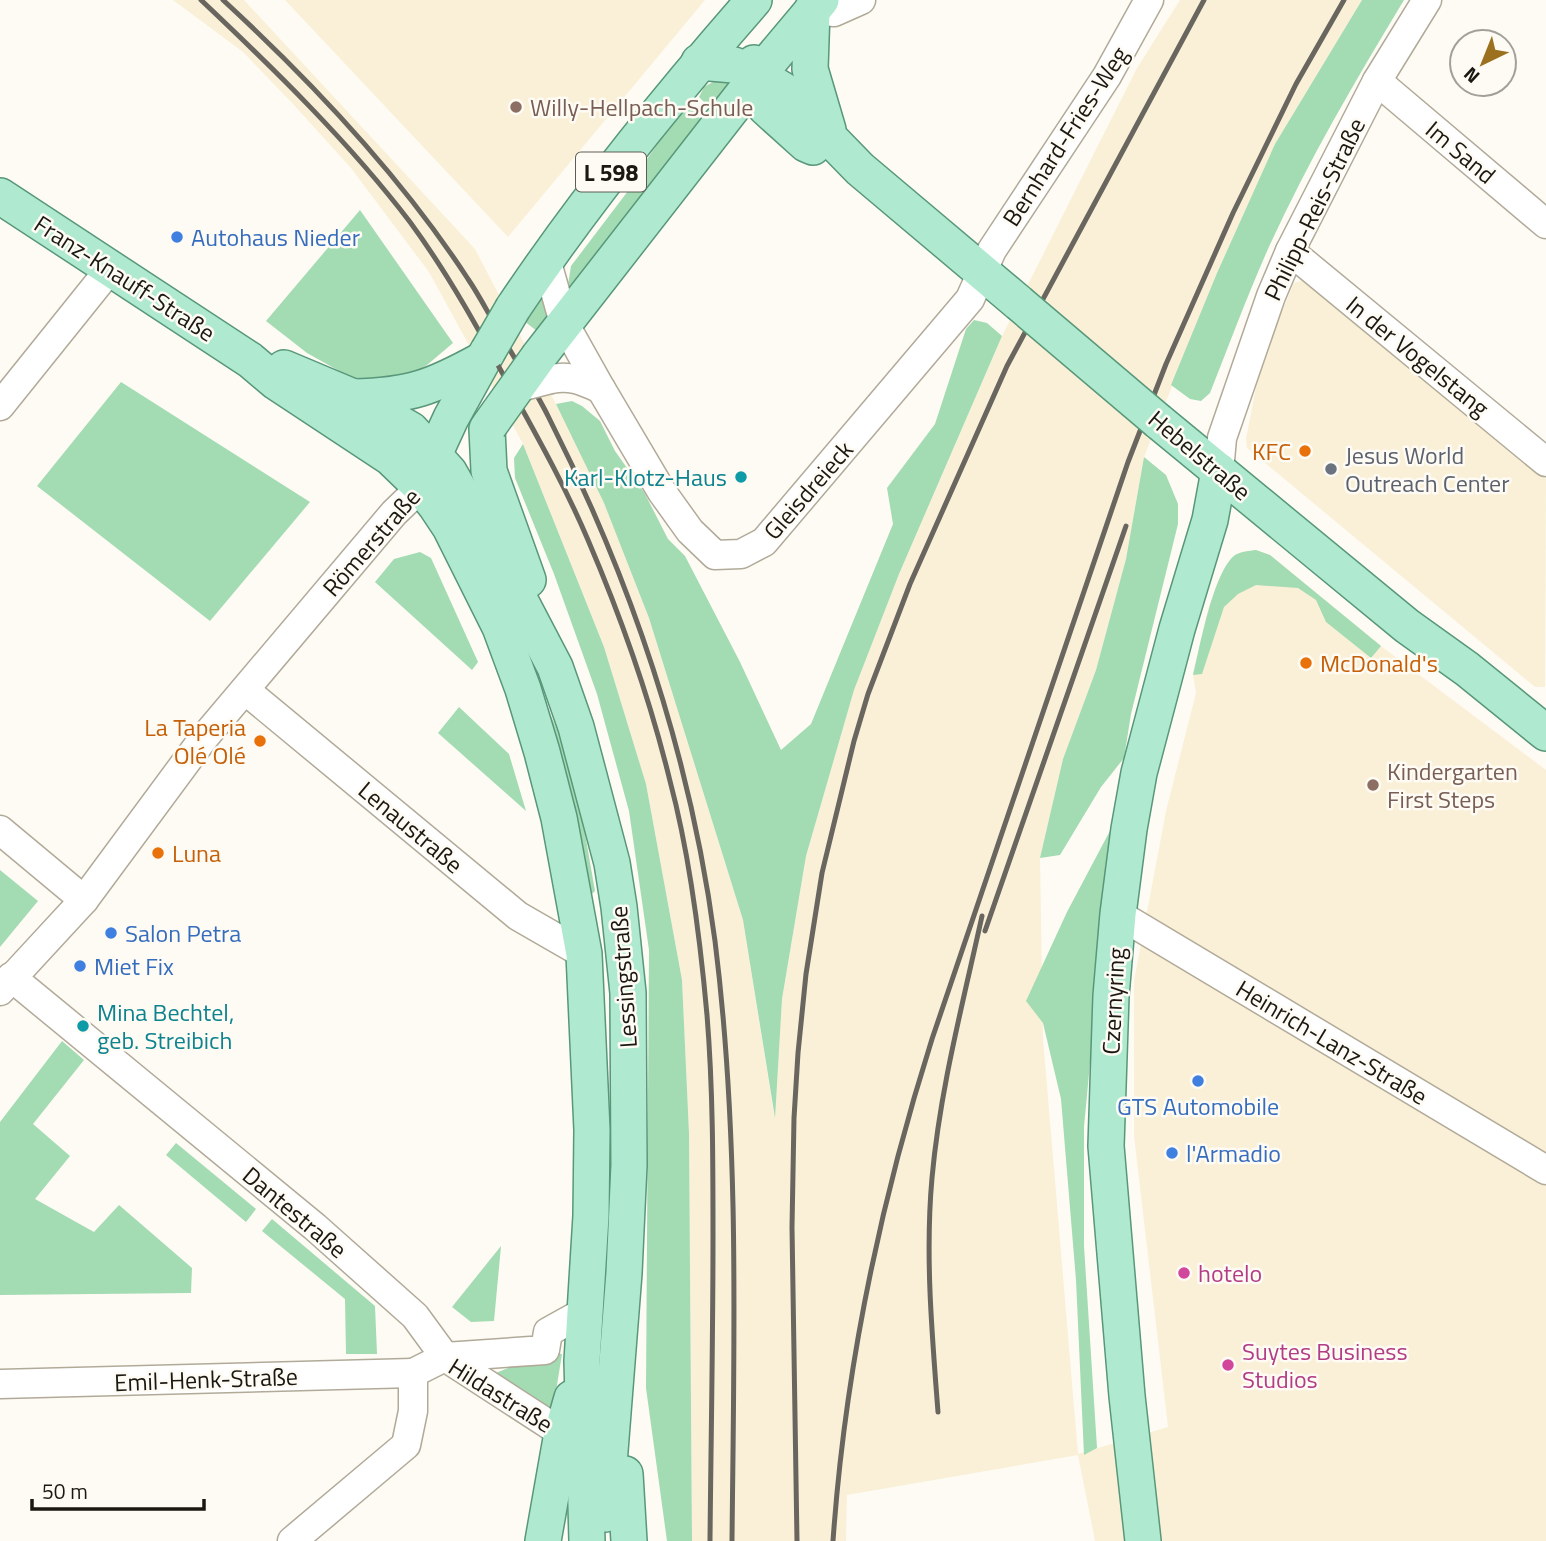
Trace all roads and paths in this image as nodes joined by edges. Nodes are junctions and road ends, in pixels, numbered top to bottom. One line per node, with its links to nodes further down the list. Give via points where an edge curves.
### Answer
1 (861, 0): 5 (street, via 834,12)
2 (1149, 0): 16 (street, Bernhard-Fries-Weg, via 1107,76)
3 (1427, 0): 8 (street, Philipp-Reis-Straße)
4 (752, 3): 6 (main road); 7 (main road, Hebelstraße, via 749,47)
5 (816, 5): 7 (main road); 9 (main road, via 810,69)
6 (699, 62): 7 (main road, Hebelstraße, via 734,65); 14 (main road, L 598)
7 (758, 75): 9 (main road, Hebelstraße, via 783,90); 10 (main road, Hebelstraße, via 765,107 806,144); 17 (main road)
8 (1377, 81): 12 (street, Im Sand); 13 (street, Philipp-Reis-Straße)
9 (831, 138): 10 (main road, Hebelstraße)
10 (860, 169): 16 (main road, Hebelstraße)
11 (0, 196): 15 (main road, Franz-Knauff-Straße)
12 (1546, 223)
13 (1290, 251): 25 (street, In der Vogelstang); 27 (street, Philipp-Reis-Straße, via 1222,438)
14 (546, 259): 17 (street, Gleisdreieck); 20 (main road, L 598, bridge, via 482,360)
15 (110, 269): 18 (main road, Franz-Knauff-Straße); 23 (street)
16 (981, 271): 21 (street, Gleisdreieck, via 970,299 765,542 741,554 715,555 690,531); 27 (main road, Hebelstraße, bridge)
17 (564, 323): 19 (main road); 21 (street, Gleisdreieck)
18 (250, 360): 22 (main road, Franz-Knauff-Straße, via 272,362); 26 (main road, Franz-Knauff-Straße, via 382,452)
19 (545, 367): 21 (street); 24 (main road, bridge, via 516,388)
20 (457, 386): 22 (main road, via 390,397); 26 (main road, Römerstraße)
21 (601, 389)
22 (353, 397): 26 (main road, Franz-Knauff-Straße, via 411,430)
23 (0, 406)
24 (488, 428): 26 (main road, via 467,455); 28 (main road, via 489,471)
25 (1546, 462)
26 (434, 471): 28 (main road, Lessingstraße, via 494,550); 29 (street, Römerstraße); 34 (main road, Lessingstraße, via 450,527 500,627 523,689 559,818)
27 (1219, 471): 30 (main road, Hebelstraße, via 1407,626); 33 (main road, Czernyring, via 1210,520 1139,773)
28 (555, 667): 35 (main road, Lessingstraße, via 612,863)
29 (245, 690): 32 (street, Römerstraße); 34 (street, Lenaustraße, via 518,916)
30 (1544, 728)
31 (0, 830): 32 (street)
32 (84, 900): 36 (street, Römerstraße)
33 (1118, 914): 37 (street, Heinrich-Lanz-Straße); 50 (main road, Czernyring, via 1106,1146)
34 (584, 954): 35 (main road); 38 (main road, Lessingstraße, via 592,1130)
35 (626, 971): 43 (main road, Lessingstraße, via 629,1165)
36 (3, 986): 39 (street, Dantestraße, via 315,1227 415,1315)
37 (1546, 1170)
38 (584, 1312): 39 (street, via 548,1332 545,1350); 40 (main road, Lessingstraße)
39 (445, 1357): 41 (street, Hildastraße); 44 (street, Hildastraße)
40 (582, 1361): 44 (main road); 47 (main road, Lessingstraße)
41 (413, 1373): 42 (street, Emil-Henk-Straße); 45 (street, Hildastraße, via 406,1445)
42 (0, 1384)
43 (613, 1416): 48 (main road, Lessingstraße, via 606,1507); 49 (main road, via 627,1484)
44 (562, 1433): 46 (main road)
45 (292, 1541)
46 (543, 1541)
47 (587, 1541)
48 (598, 1541)
49 (629, 1541)
50 (1143, 1541)

